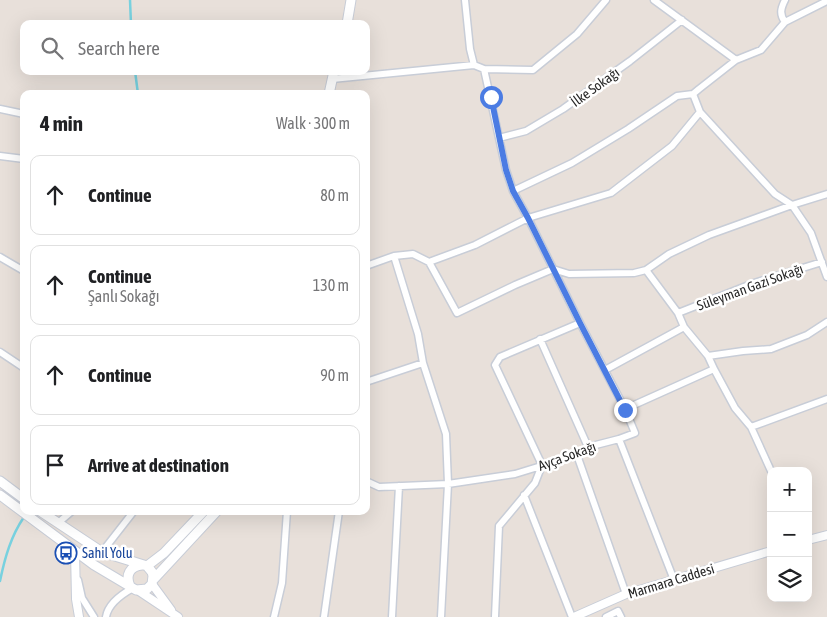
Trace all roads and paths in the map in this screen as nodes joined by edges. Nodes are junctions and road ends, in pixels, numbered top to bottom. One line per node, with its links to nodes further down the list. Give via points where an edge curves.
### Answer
1 (351, 0): 7 (main road)
2 (465, 0): 11 (street)
3 (606, 0): 12 (street, via 577,34 533,70)
4 (654, 0): 8 (street)
5 (785, 0): 9 (street, via 781,17)
6 (827, 1): 9 (street)
7 (348, 20)
8 (682, 20): 10 (street); 20 (street, İlke Sokağı, via 564,110 526,131)
9 (785, 22): 10 (street, via 761,50)
10 (736, 60): 16 (street)
11 (474, 65): 12 (street); 13 (street)
12 (484, 69): 20 (street)
13 (370, 72)
14 (333, 75): 15 (main road)
15 (330, 90)
16 (693, 94): 18 (street); 23 (street, via 677,96 572,163)
17 (0, 109): 19 (street)
18 (700, 112): 25 (street, via 775,194); 26 (street, via 672,146 610,193)
19 (20, 113)
20 (499, 138): 23 (street)
21 (0, 156): 22 (street)
22 (20, 159)
23 (513, 191): 26 (street)
24 (827, 194): 25 (street)
25 (792, 205): 30 (street, via 811,233); 34 (street, via 709,235 669,254)
26 (528, 218): 29 (street, via 474,245); 33 (street)
27 (394, 256): 29 (street, via 413,254); 31 (street); 43 (street, via 418,334)
28 (0, 257): 32 (street)
29 (429, 262): 33 (street, via 457,313)
30 (822, 262): 35 (street); 36 (street, Süleyman Gazi Sokağı, via 754,283)
31 (370, 265)
32 (20, 269)
33 (553, 269): 34 (street, via 569,274); 38 (street)
34 (646, 270): 36 (street)
35 (827, 277)
36 (678, 313): 39 (street)
37 (827, 322): 42 (street, via 807,335 771,350 743,350)
38 (580, 323): 40 (street); 46 (street)
39 (684, 327): 42 (street); 46 (street)
40 (540, 339): 52 (street); 54 (street, via 500,356 496,365)
41 (0, 352): 44 (street)
42 (708, 356): 45 (street)
43 (423, 363): 47 (street); 58 (street, via 446,434)
44 (20, 365)
45 (714, 369): 49 (street); 50 (street)
46 (605, 370): 49 (street)
47 (370, 381)
48 (827, 399): 50 (street)
49 (625, 410): 51 (street, via 635,432)
50 (751, 427): 55 (street)
51 (619, 439): 52 (street, Ayça Sokağı); 80 (street)
52 (588, 448): 53 (street, Ayça Sokağı)
53 (577, 455): 54 (street, Ayça Sokağı); 83 (street)
54 (542, 465): 58 (street, Ayça Sokağı, via 515,474); 61 (street, via 535,482)
55 (769, 467)
56 (0, 481): 62 (main road)
57 (370, 483): 59 (street, Ayça Sokağı, via 379,487)
58 (448, 484): 59 (street, Ayça Sokağı); 91 (street)
59 (399, 486): 90 (street)
60 (0, 495): 63 (main road)
61 (524, 495): 92 (street, via 499,526); 93 (street)
62 (20, 496)
63 (20, 510)
64 (27, 515): 75 (main road)
65 (46, 515): 72 (main road)
66 (64, 515): 72 (street)
67 (131, 515): 76 (street)
68 (200, 515): 78 (main road, via 164,553)
69 (213, 515): 81 (main road)
70 (287, 515): 88 (street, via 282,583)
71 (338, 515): 89 (street)
72 (54, 520): 76 (main road)
73 (827, 535): 74 (street)
74 (812, 539)
75 (75, 551): 79 (street); 82 (main road)
76 (102, 552): 78 (main road)
77 (767, 553): 80 (street, Marmara Caddesi)
78 (145, 566): 81 (main road, via 152,572); 82 (main road, via 134,567 129,573 128,582)
79 (74, 573): 85 (street); 86 (street, via 82,598)
80 (674, 580): 83 (street, Marmara Caddesi)
81 (153, 582): 82 (main road, via 147,589); 84 (street)
82 (134, 588): 84 (street); 87 (street, via 120,595)
83 (626, 594): 93 (street, Marmara Caddesi)
84 (176, 615)
85 (79, 617)
86 (94, 617)
87 (106, 617)
88 (274, 617)
89 (324, 617)
90 (392, 617)
91 (441, 617)
92 (495, 617)
93 (573, 617)
94 (606, 617): 95 (street, via 618,611)
95 (621, 617)

